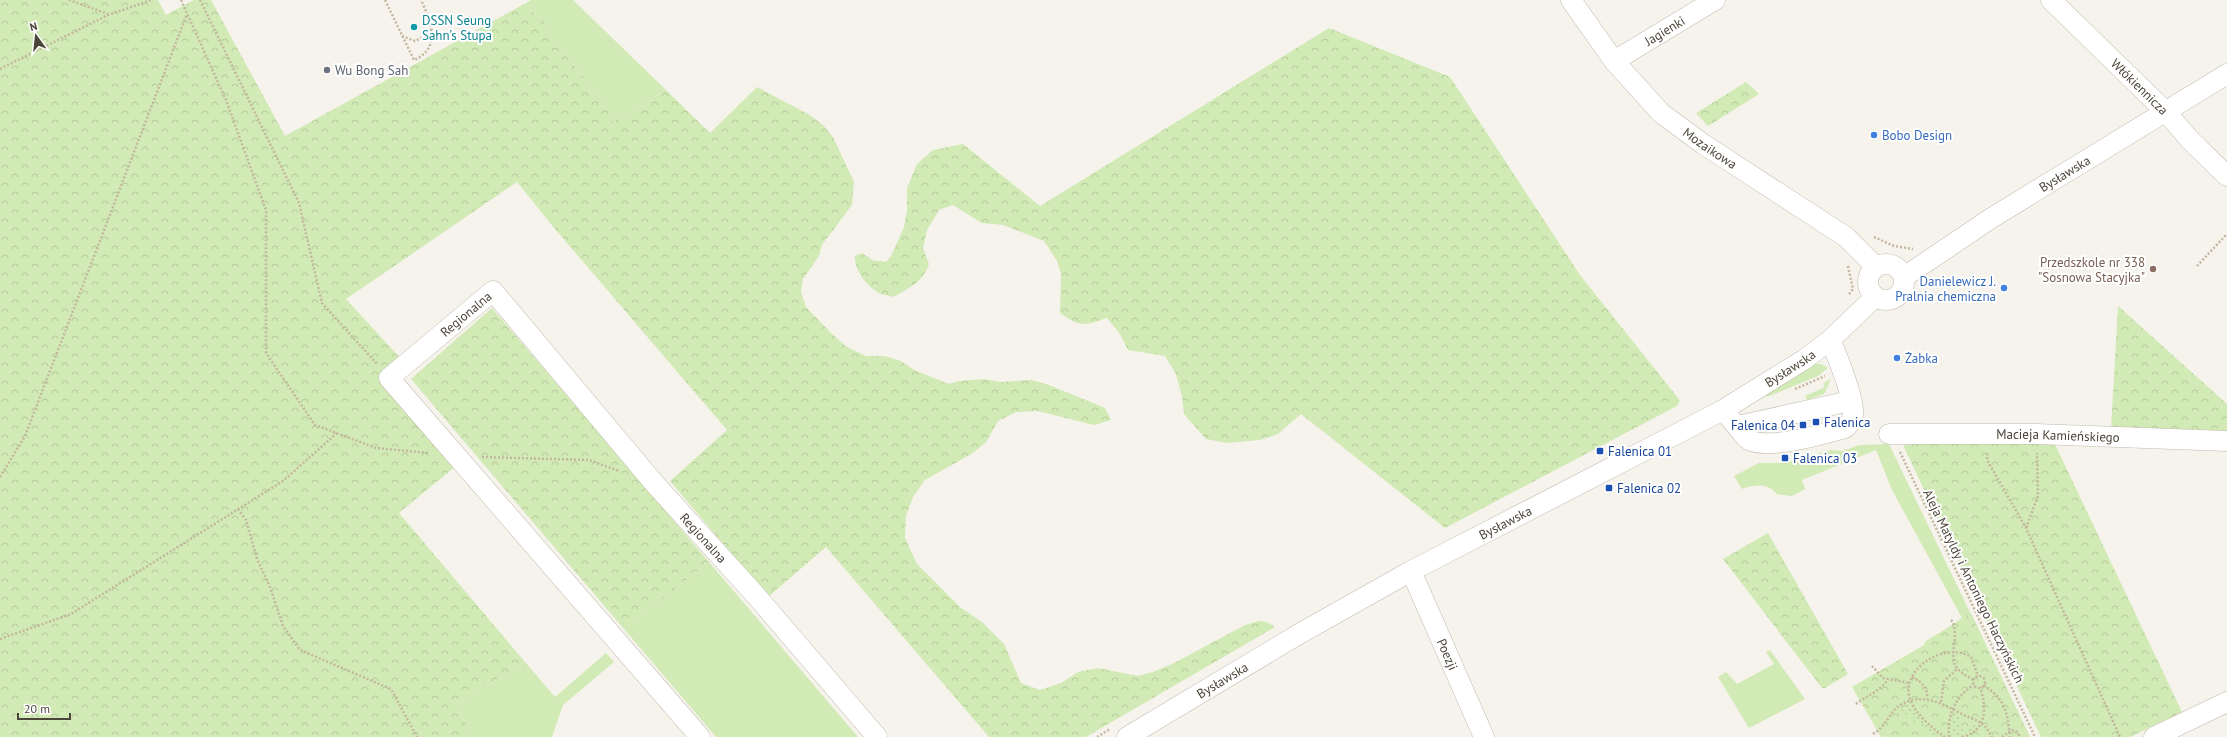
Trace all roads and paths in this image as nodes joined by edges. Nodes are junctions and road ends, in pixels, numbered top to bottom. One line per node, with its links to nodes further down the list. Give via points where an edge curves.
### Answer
1 (69, 0): 11 (path)
2 (151, 0): 11 (path)
3 (181, 0): 10 (path)
4 (200, 0): 29 (path, via 299,203 322,303)
5 (385, 0): 13 (path)
6 (421, 0): 12 (path)
7 (1571, 0): 14 (street, Mozaikowa)
8 (1715, 0): 14 (street, Jagienki)
9 (2051, 0): 17 (street, Włókiennicza)
10 (187, 13): 31 (path, via 226,100 266,210 266,353 315,425); 38 (path, via 25,436)
11 (108, 15): 15 (path)
12 (432, 28): 13 (path, via 427,35 415,40); 13 (path, via 427,50 420,58 414,60)
13 (401, 36)
14 (1614, 62): 24 (street, Mozaikowa, via 1661,113 1703,144 1846,237)
15 (0, 69)
16 (2227, 74): 17 (street, Bysławska)
17 (2166, 112): 18 (street, Włókiennicza); 25 (street, Bysławska, via 1990,219)
18 (2227, 176)
19 (2227, 234): 23 (path)
20 (1872, 236): 21 (path, via 1894,246)
21 (1918, 250)
22 (1846, 259): 27 (path, via 1853,289)
23 (2197, 266)
24 (1876, 267): 25 (street, via 1882,264 1896,266); 26 (street, via 1868,282)
25 (1904, 277): 26 (street, via 1903,290 1894,298 1882,300)
26 (1875, 297): 28 (street, Bysławska)
27 (1844, 300)
28 (1830, 340): 30 (street, Bysławska); 30 (street, via 1842,365 1853,412 1851,421 1845,428 1769,444 1748,440)
29 (389, 378): 36 (street); 66 (street, Regionalna, via 493,291 654,483 759,599)
30 (1723, 410): 41 (street, Bysławska)
31 (337, 433): 36 (path, via 376,448); 39 (path, via 283,481)
32 (1986, 434): 33 (street, Macieja Kamieńskiego); 35 (street, Macieja Kamieńskiego); 40 (path, via 1987,460)
33 (2036, 434): 34 (street, Macieja Kamieńskiego); 40 (path, via 2038,496)
34 (2227, 440)
35 (1894, 441): 76 (path, Aleja Matyldy i Antoniego Haczyńskich)
36 (455, 456): 37 (path, via 589,460); 65 (street)
37 (625, 473)
38 (0, 476)
39 (238, 509): 43 (path, via 71,614); 64 (path, via 246,520 257,559 283,626 300,650 390,689)
40 (2026, 528): 77 (path)
41 (1411, 571): 67 (street, Bysławska, via 1299,634); 68 (street, Poezji)
42 (1951, 620): 44 (path, via 1955,628)
43 (0, 638)
44 (1953, 653): 46 (path); 47 (path, via 1971,657); 48 (path, via 1928,660)
45 (1872, 666): 50 (path, via 1878,674)
46 (1957, 669): 49 (path); 57 (path, via 1944,681)
47 (1978, 676): 49 (path); 53 (path, via 1983,678)
48 (1912, 677): 51 (path); 55 (path, via 1924,686)
49 (1973, 679): 52 (path)
50 (1888, 680): 51 (path); 59 (path, via 1882,688 1870,693)
51 (1909, 683): 56 (path)
52 (1974, 685): 54 (path); 60 (path, via 1964,692)
53 (1984, 685): 54 (path); 62 (path, via 2004,706)
54 (1980, 687): 61 (path, via 1985,711)
55 (1927, 699): 56 (path); 57 (path)
56 (1910, 701): 63 (path, via 1895,709 1884,726); 69 (path, via 1922,717)
57 (1941, 702): 60 (path)
58 (2227, 702): 78 (street)
59 (1856, 704)
60 (1953, 708): 61 (path); 70 (path, via 1948,722)
61 (1982, 723): 71 (path, via 1976,731); 72 (path, via 1988,727)
62 (2010, 731): 73 (path); 74 (path); 75 (path, via 2017,732)
63 (1873, 734)
64 (417, 737)
65 (700, 737)
66 (877, 737)
67 (1127, 737)
68 (1484, 737)
69 (1945, 737)
70 (1949, 737)
71 (1962, 737)
72 (1992, 737)
73 (2002, 737)
74 (2010, 737)
75 (2020, 737)
76 (2035, 737)
77 (2120, 737)
78 (2154, 737)

